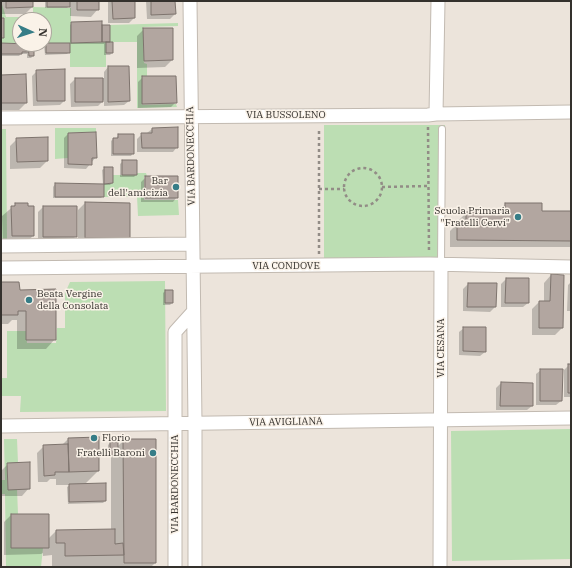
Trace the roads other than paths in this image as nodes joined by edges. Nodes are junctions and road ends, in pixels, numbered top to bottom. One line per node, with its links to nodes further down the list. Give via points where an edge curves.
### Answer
1 (190, 1): 5 (street, VIA BARDONECCHIA)
2 (438, 1): 4 (street)
3 (571, 112): 4 (street, VIA BUSSOLENO)
4 (432, 114): 5 (street, VIA BUSSOLENO)
5 (191, 116): 6 (street, VIA BUSSOLENO); 8 (street, VIA BARDONECCHIA)
6 (1, 118)
7 (442, 129): 10 (lane, VIA CESANA)
8 (192, 244): 9 (street); 11 (street, VIA BARDONECCHIA)
9 (1, 246)
10 (435, 264): 11 (street, VIA CONDOVE); 12 (street, VIA CONDOVE); 16 (street, VIA CESANA)
11 (192, 266): 13 (street, VIA CONDOVE); 14 (street, VIA BARDONECCHIA)
12 (571, 267)
13 (1, 268)
14 (193, 312): 17 (street, VIA BARDONECCHIA); 18 (street, VIA BARDONECCHIA, via 175,332)
15 (571, 418): 16 (street, VIA AVIGLIANA)
16 (441, 420): 17 (street, VIA AVIGLIANA); 22 (street, VIA CESANA)
17 (195, 423): 18 (street, VIA AVIGLIANA); 21 (street, VIA BARDONECCHIA)
18 (175, 424): 19 (street, VIA AVIGLIANA); 20 (street, VIA BARDONECCHIA)
19 (1, 426)
20 (175, 567)
21 (195, 567)
22 (440, 567)

